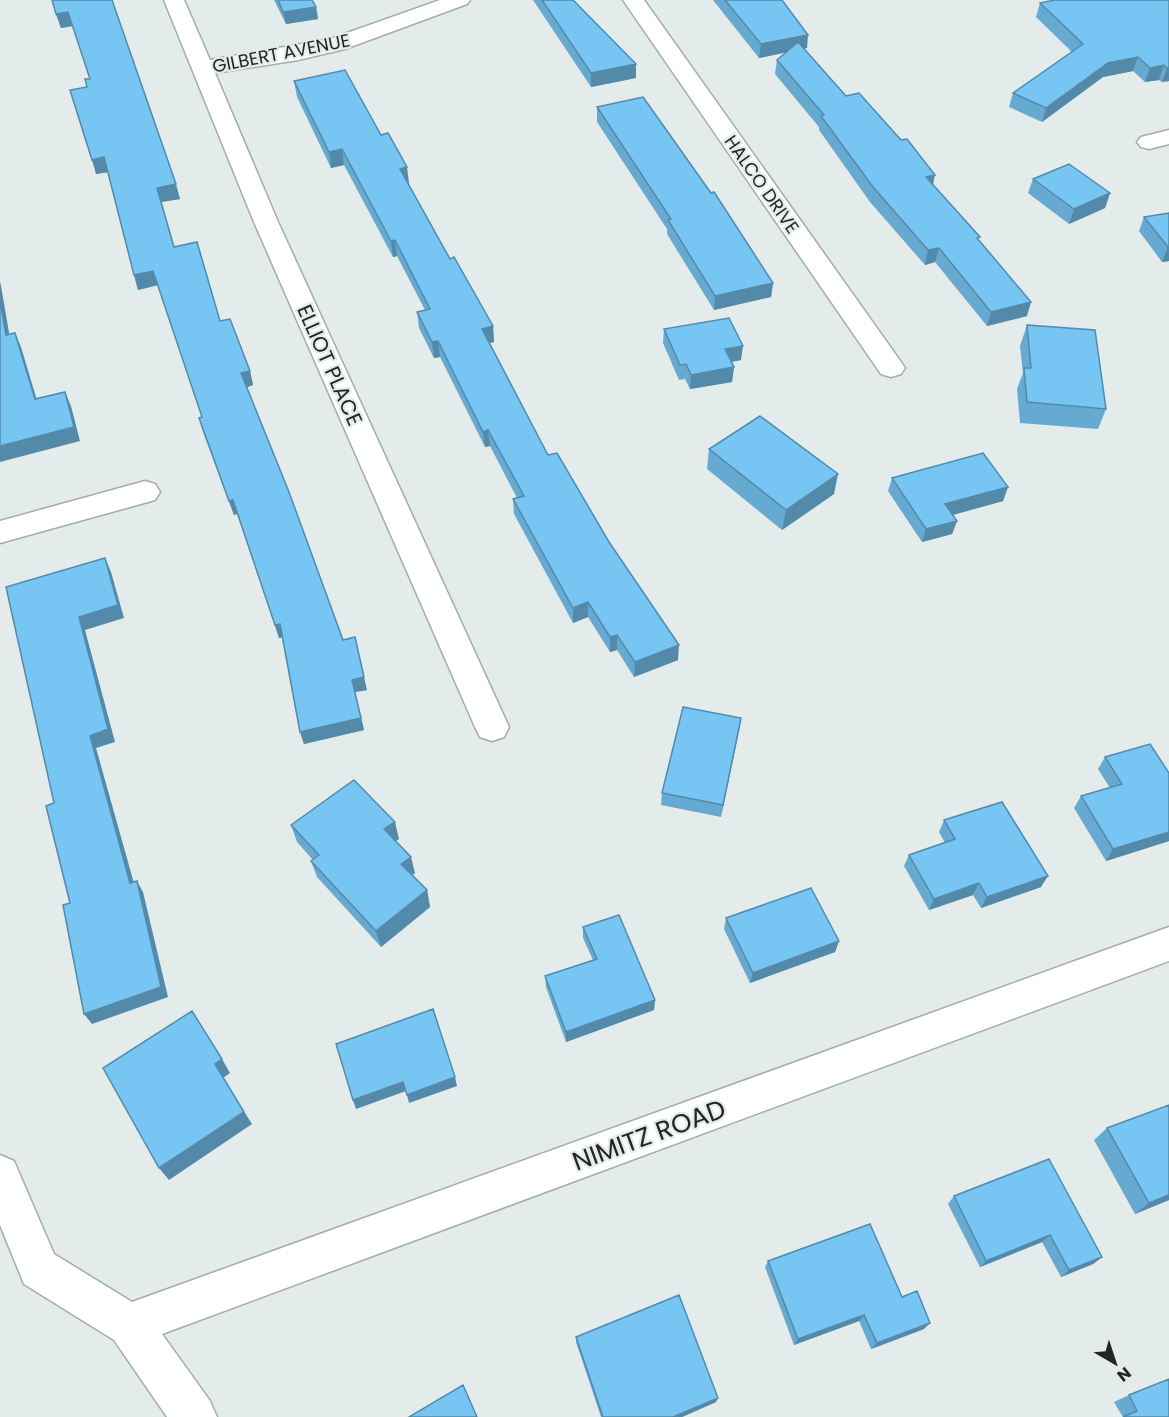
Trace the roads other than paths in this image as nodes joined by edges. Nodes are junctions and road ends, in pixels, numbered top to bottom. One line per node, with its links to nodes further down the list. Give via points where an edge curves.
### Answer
1 (174, 0): 4 (street, ELLIOT PLACE)
2 (460, 0): 4 (street, GILBERT AVENUE, via 337,44)
3 (633, 0): 5 (street, HALCO DRIVE)
4 (202, 68): 8 (street, ELLIOT PLACE, via 266,222)
5 (891, 368)
6 (145, 492): 7 (street)
7 (0, 532)
8 (492, 727)
9 (1169, 944): 11 (street, NIMITZ ROAD)
10 (0, 1175): 11 (street, via 39,1269)
11 (129, 1325): 12 (street)
12 (194, 1417)

